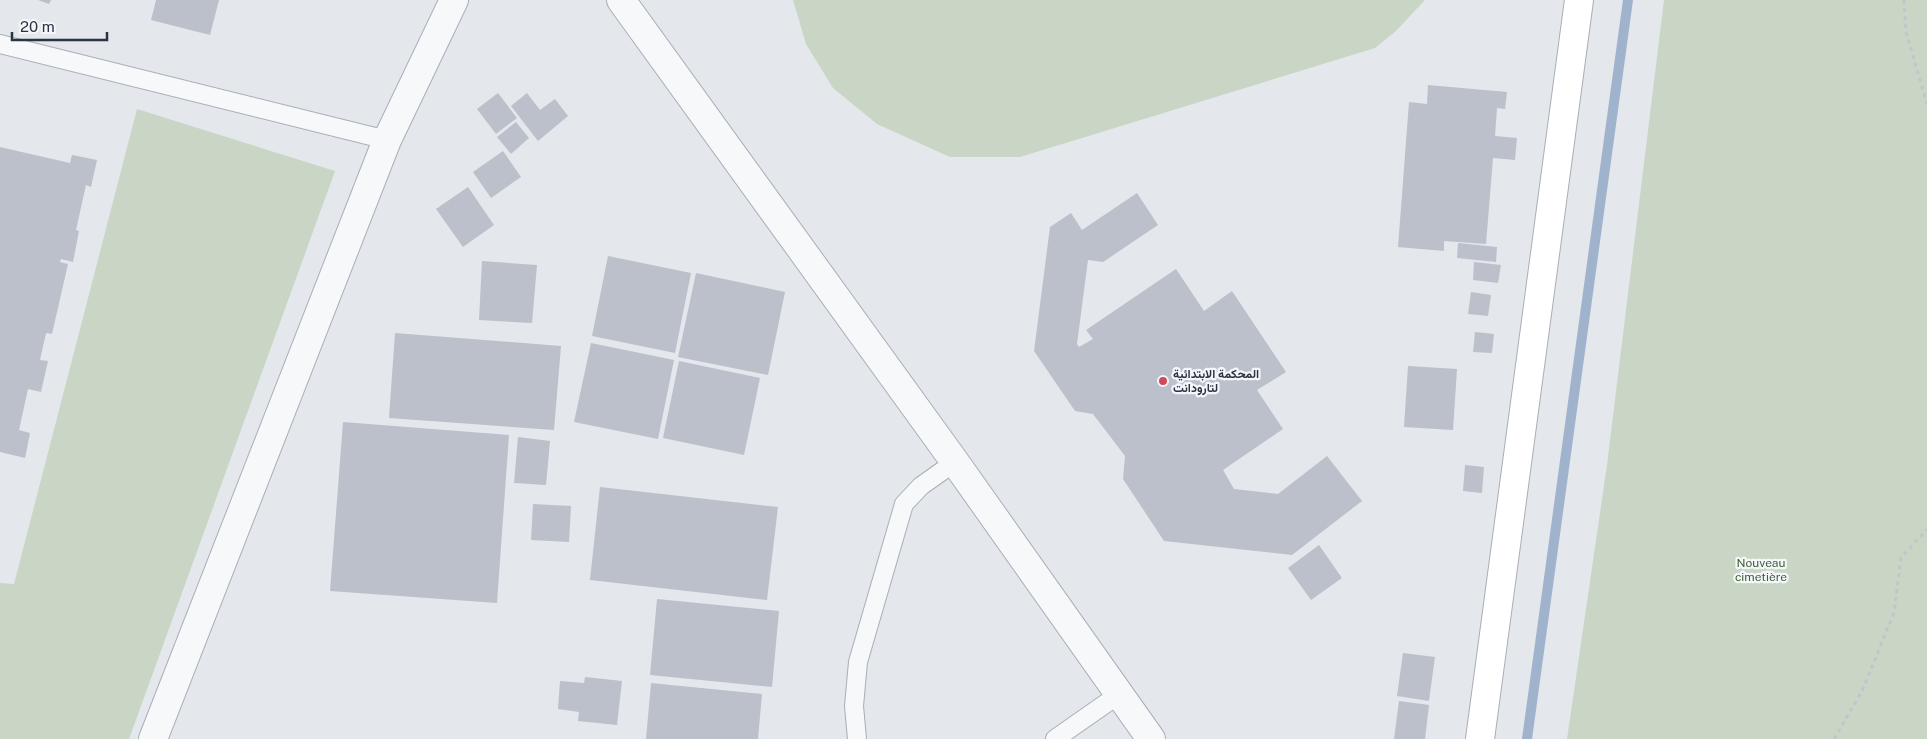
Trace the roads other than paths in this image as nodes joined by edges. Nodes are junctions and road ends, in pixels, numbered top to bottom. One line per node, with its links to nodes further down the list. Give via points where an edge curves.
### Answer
1 (454, 0): 5 (street)
2 (621, 0): 6 (street)
3 (1579, 0): 12 (street)
4 (0, 44): 5 (lane)
5 (387, 140): 8 (street)
6 (955, 462): 7 (street); 9 (lane, via 921,486 904,504 858,662 854,706)
7 (1118, 695): 10 (lane); 11 (street)
8 (153, 739)
9 (857, 739)
10 (1055, 739)
11 (1151, 739)
12 (1480, 739)

